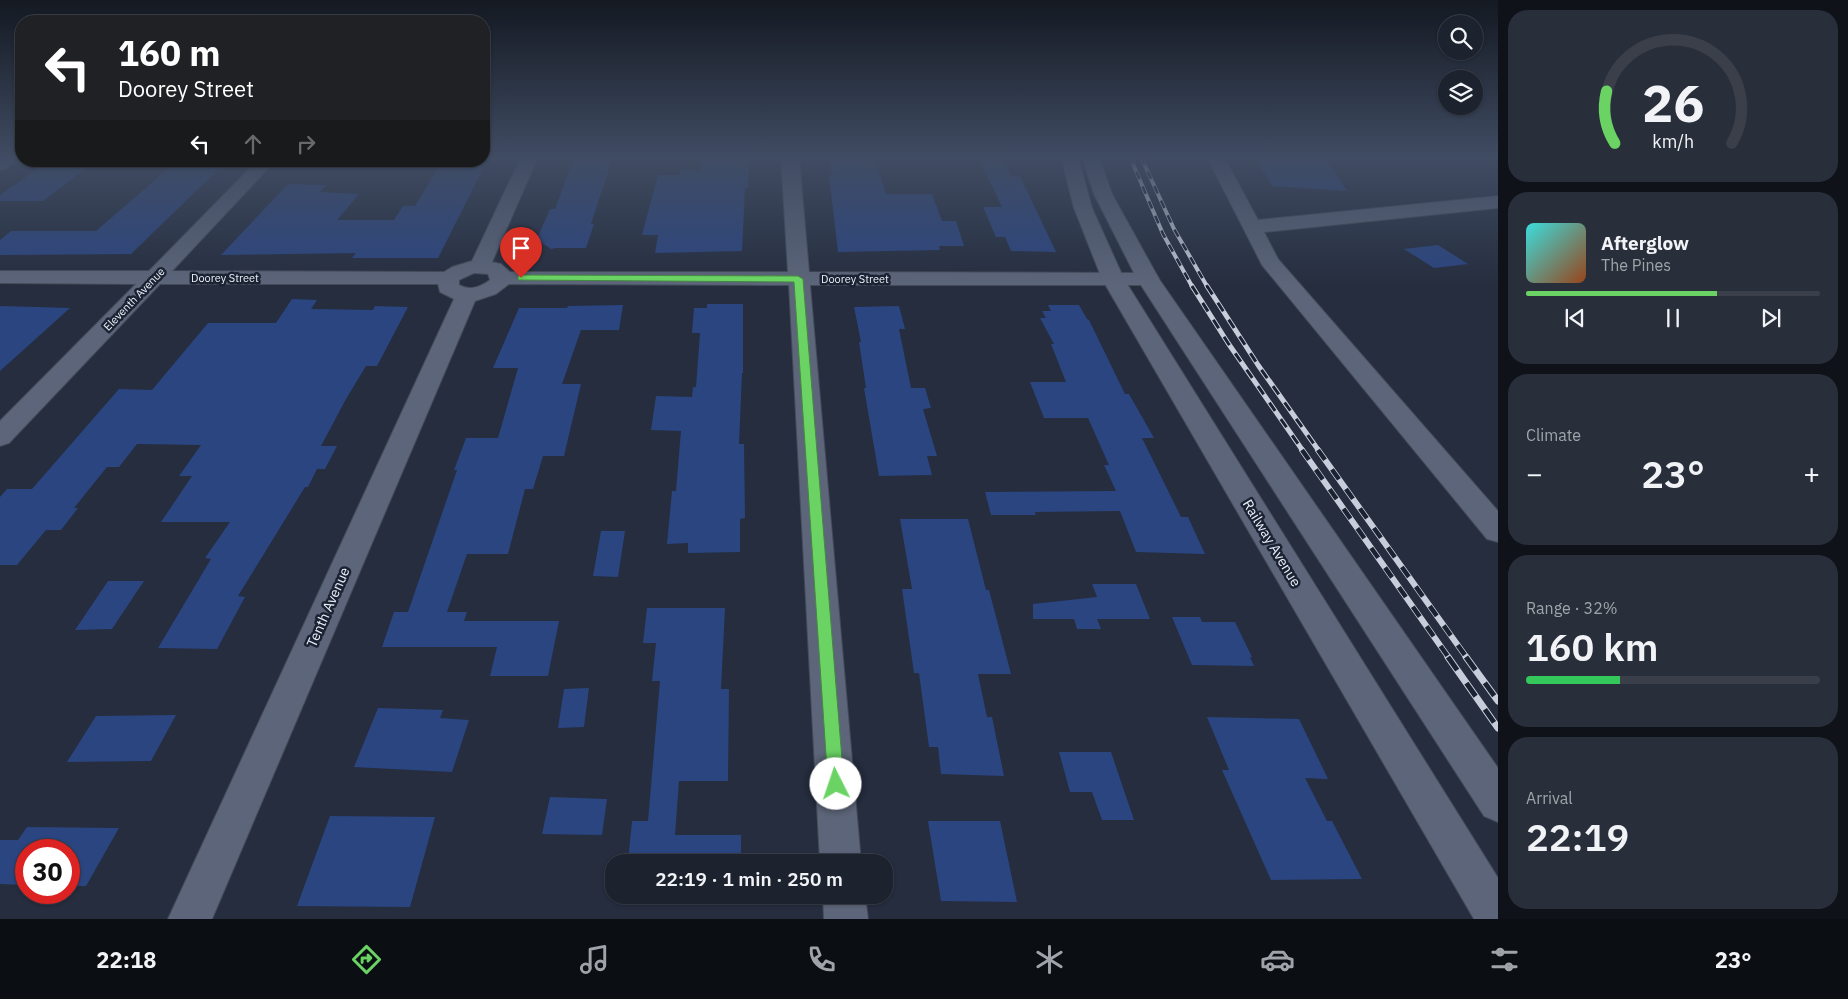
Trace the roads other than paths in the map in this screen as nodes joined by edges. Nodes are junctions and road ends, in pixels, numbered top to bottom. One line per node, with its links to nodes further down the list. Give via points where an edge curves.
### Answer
1 (229, 200): 11 (street, Eleventh Avenue)
2 (510, 200): 9 (street)
3 (793, 200): 13 (street)
4 (1082, 200): 14 (street, Railway Avenue)
5 (1106, 200): 15 (street)
6 (1237, 200): 8 (street)
7 (1498, 202): 8 (street)
8 (1251, 227): 18 (street, via 1269,261)
9 (480, 266): 12 (street, via 494,268); 16 (street, via 459,271)
10 (0, 277): 11 (street, Doorey Street)
11 (154, 278): 16 (street, Doorey Street); 17 (street, Eleventh Avenue)
12 (502, 278): 13 (street, Doorey Street); 16 (street, via 490,290)
13 (798, 279): 14 (street, Doorey Street); 20 (street)
14 (1113, 279): 15 (street, Doorey Street); 22 (street, Railway Avenue)
15 (1148, 279): 19 (street)
16 (458, 286): 23 (street, Tenth Avenue)
17 (0, 437)
18 (1498, 531)
19 (1498, 802)
20 (841, 854)
21 (845, 904): 24 (street)
22 (1498, 918)
23 (190, 919)
24 (846, 919)

